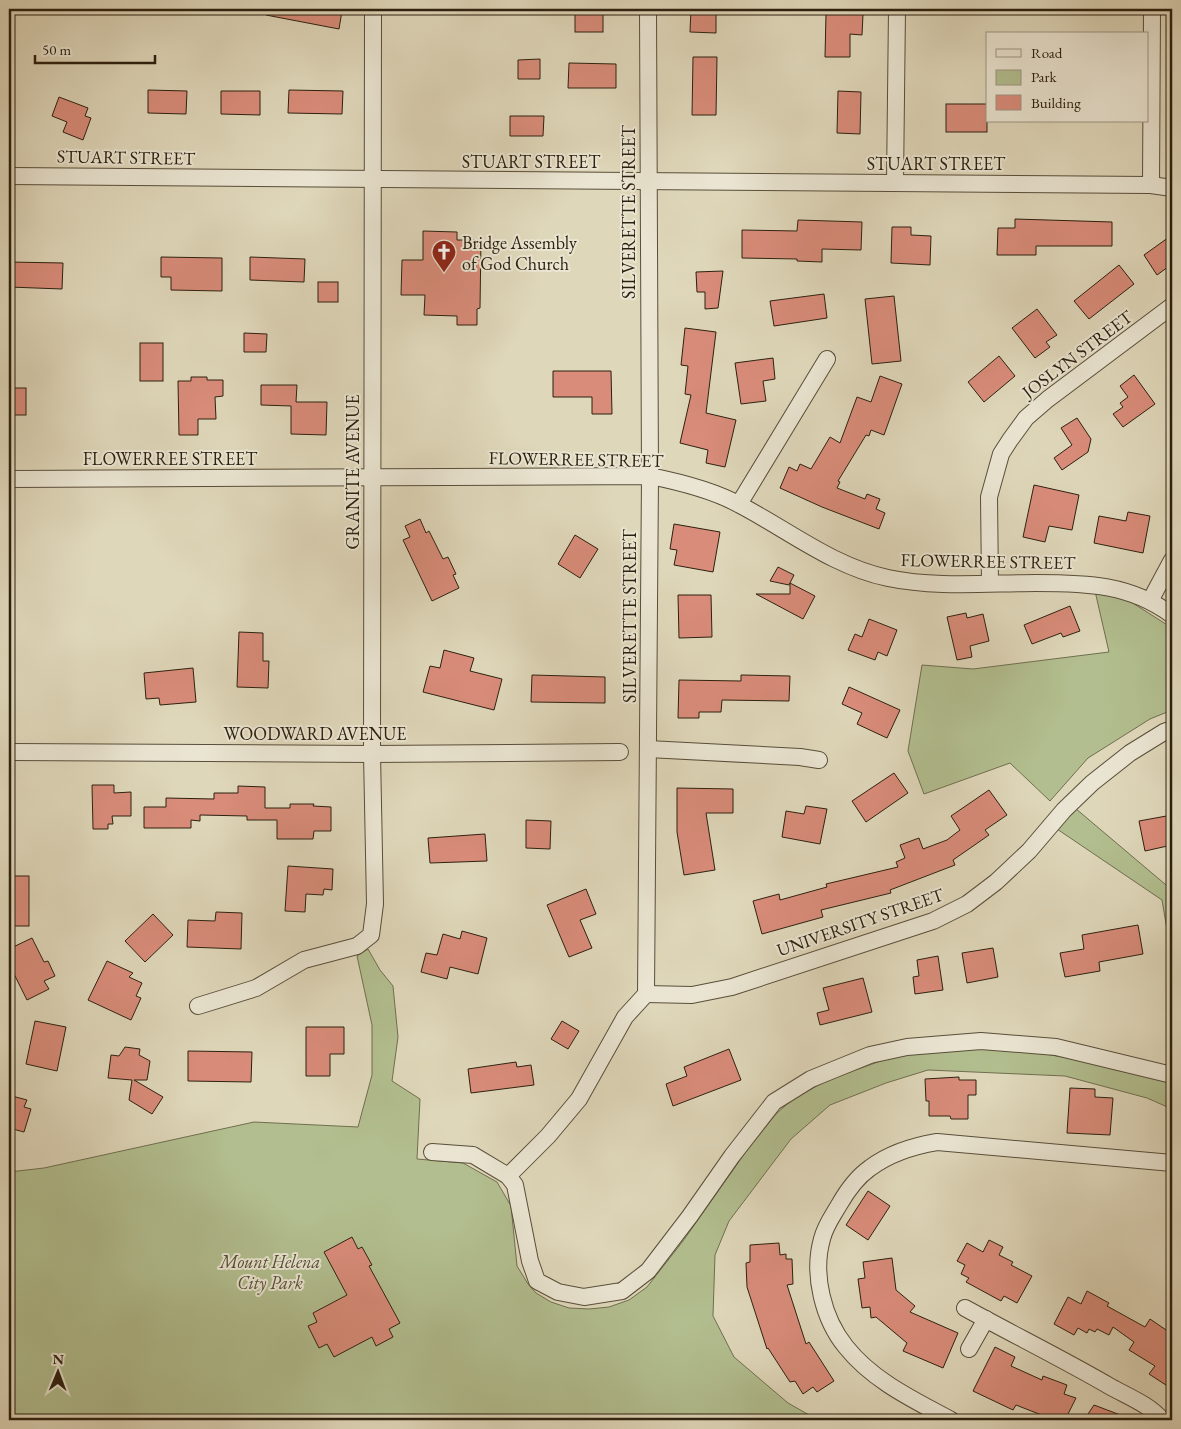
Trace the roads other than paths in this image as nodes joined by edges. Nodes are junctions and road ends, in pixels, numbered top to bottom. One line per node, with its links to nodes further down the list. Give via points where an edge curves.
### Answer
1 (372, 9): 6 (street, GRANITE AVENUE)
2 (648, 9): 7 (street, SILVERETTE STREET)
3 (897, 9): 8 (street)
4 (1152, 9): 9 (street)
5 (9, 176): 6 (street, STUART STREET)
6 (371, 180): 7 (street, STUART STREET); 14 (street, GRANITE AVENUE)
7 (647, 182): 8 (street, STUART STREET); 13 (street, SILVERETTE STREET)
8 (895, 183): 9 (street, STUART STREET)
9 (1151, 185): 10 (street, STUART STREET)
10 (1172, 188)
11 (1172, 306): 18 (street, JOSLYN STREET, via 1048,399 1026,418 1010,440 1001,454 989,497)
12 (827, 359): 16 (street)
13 (650, 476): 14 (street, FLOWERREE STREET); 16 (street, FLOWERREE STREET, via 712,493); 22 (street, SILVERETTE STREET)
14 (373, 477): 15 (street, FLOWERREE STREET); 25 (street, GRANITE AVENUE)
15 (9, 479)
16 (738, 504): 18 (street, FLOWERREE STREET, via 835,560 867,573 919,583)
17 (1172, 560): 19 (street)
18 (990, 583): 19 (street, FLOWERREE STREET, via 1101,585)
19 (1150, 601): 20 (street, FLOWERREE STREET)
20 (1172, 615)
21 (1172, 729): 27 (street, UNIVERSITY STREET, via 1130,753 1092,783 996,882 967,904 934,921 732,987 692,995)
22 (648, 749): 26 (street); 27 (street, SILVERETTE STREET)
23 (9, 752): 25 (street, WOODWARD AVENUE)
24 (620, 752): 25 (street, WOODWARD AVENUE)
25 (372, 754): 28 (street, GRANITE AVENUE, via 375,904 371,935 357,946 304,960 256,988)
26 (819, 760)
27 (646, 994): 32 (street, via 625,1017 579,1099)
28 (198, 1006)
29 (1172, 1075): 32 (street, via 1056,1047 981,1041 907,1047 870,1055 811,1079 774,1102 648,1271 622,1291 584,1297 558,1292 537,1281 530,1261 516,1185)
30 (432, 1152): 32 (street, via 473,1156)
31 (1172, 1163): 36 (street, via 937,1142 902,1149 870,1168 856,1181 828,1222 822,1239 819,1278 826,1310 846,1347 872,1372 912,1400)
32 (508, 1176)
33 (966, 1308): 34 (street)
34 (986, 1319): 35 (street); 37 (street, via 1118,1391 1156,1413)
35 (969, 1349)
36 (951, 1420)
37 (1162, 1420)

